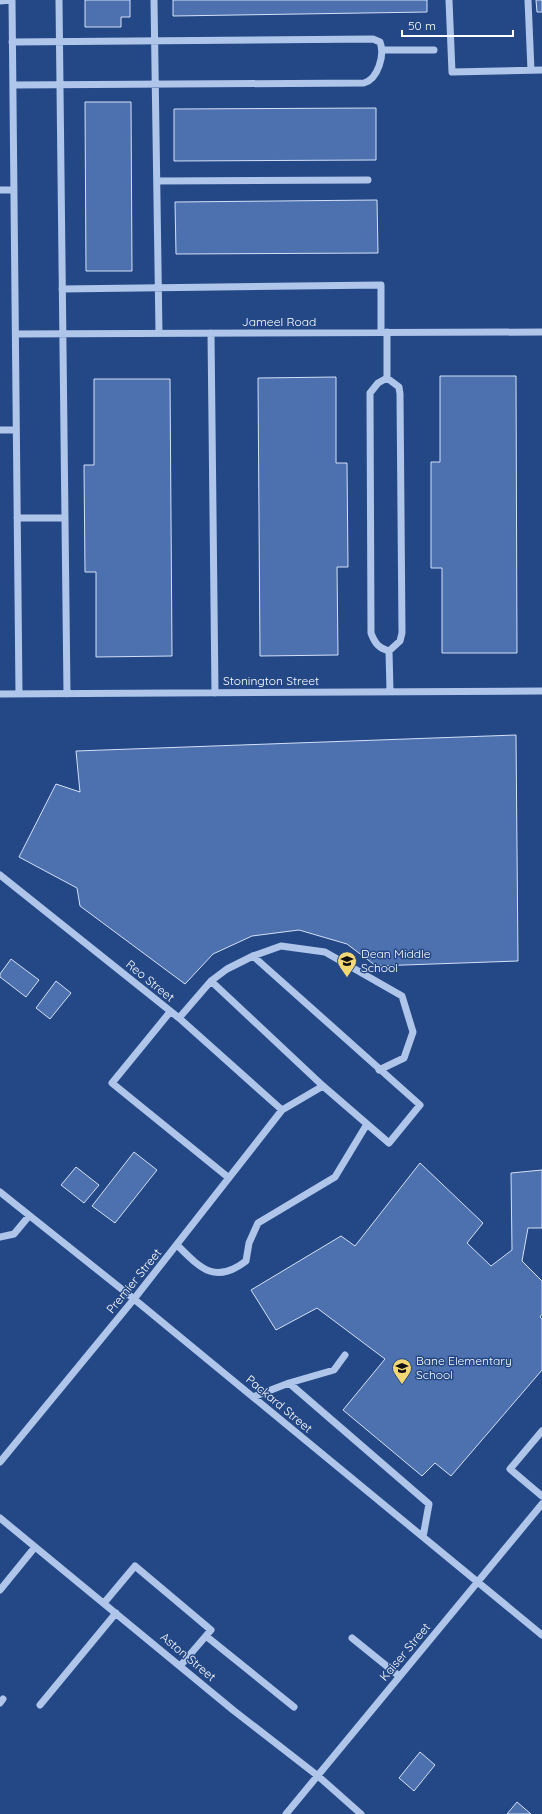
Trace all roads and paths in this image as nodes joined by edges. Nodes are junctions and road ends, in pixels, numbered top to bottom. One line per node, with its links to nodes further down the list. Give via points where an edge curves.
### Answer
1 (0, 0): 2 (street)
2 (12, 0): 8 (street)
3 (59, 0): 9 (street)
4 (154, 0): 7 (street)
5 (449, 0): 12 (street, via 452,72)
6 (528, 0): 12 (street)
7 (155, 41): 9 (street); 10 (street, via 373,39 380,42); 14 (street)
8 (12, 42): 9 (street); 15 (street)
9 (59, 42): 16 (street)
10 (383, 50): 11 (street); 14 (street, via 376,73 371,81 364,83)
11 (434, 50)
12 (531, 70): 13 (street)
13 (542, 70)
14 (156, 84): 16 (street); 18 (street)
15 (13, 85): 16 (street); 20 (street)
16 (60, 85): 22 (street)
17 (368, 180): 18 (street)
18 (157, 181): 21 (street)
19 (0, 190): 20 (street)
20 (14, 190): 27 (street)
21 (159, 288): 22 (street); 23 (street, via 381,285); 25 (street)
22 (62, 289): 28 (street)
23 (384, 332): 24 (street, Jameel Road); 26 (street, Jameel Road); 29 (street)
24 (542, 332)
25 (159, 333): 26 (street, Jameel Road); 28 (street, Jameel Road)
26 (211, 333): 37 (street)
27 (16, 334): 28 (street, Jameel Road); 31 (street)
28 (63, 334): 33 (street)
29 (387, 378): 34 (street, via 398,387 400,394 402,625 400,641); 34 (street, via 378,383 370,393 371,625 374,641 380,648)
30 (0, 430): 31 (street)
31 (16, 430): 32 (street)
32 (17, 518): 33 (street); 39 (street)
33 (65, 518): 40 (street)
34 (389, 651): 35 (street)
35 (390, 691): 36 (street, Stonington Street); 37 (street, Stonington Street)
36 (542, 691)
37 (215, 693): 40 (street, Stonington Street)
38 (0, 694): 39 (street, Stonington Street)
39 (19, 694): 40 (street, Stonington Street)
40 (67, 694)
41 (0, 875): 44 (street, Reo Street)
42 (253, 956): 43 (street); 46 (street); 46 (street, via 281,946 325,952 402,996 413,1032 404,1058)
43 (211, 981): 45 (street); 47 (street)
44 (170, 1012): 45 (street, Reo Street); 50 (street, via 112,1083)
45 (179, 1018): 48 (street, Reo Street)
46 (379, 1070): 49 (street, via 420,1105 389,1143)
47 (323, 1086): 48 (street); 49 (street)
48 (282, 1110): 50 (street, Premier Street)
49 (367, 1124): 54 (street, via 335,1177 258,1223 249,1243 246,1262 235,1270 221,1274 204,1270)
50 (229, 1178): 54 (street, Premier Street)
51 (0, 1192): 52 (street, Packard Street)
52 (29, 1216): 53 (street, via 14,1234); 55 (street, Packard Street)
53 (0, 1237)
54 (177, 1245): 55 (street, Premier Street)
55 (134, 1299): 58 (street, Packard Street); 60 (street, Premier Street)
56 (345, 1355): 57 (street, via 334,1370)
57 (289, 1383): 58 (street); 64 (street, via 429,1504)
58 (253, 1398): 64 (street, Packard Street)
59 (542, 1431): 61 (street, via 510,1469)
60 (0, 1462)
61 (542, 1496)
62 (542, 1504): 66 (street, Kaiser Street)
63 (0, 1518): 65 (street, Aston Street)
64 (422, 1537): 66 (street, Packard Street)
65 (36, 1547): 67 (street); 68 (street, Aston Street)
66 (478, 1583): 70 (street, Packard Street); 74 (street, Kaiser Street)
67 (0, 1590)
68 (104, 1603): 69 (street, Aston Street); 71 (street, via 135,1566 211,1630)
69 (116, 1613): 73 (street, Aston Street); 75 (street)
70 (542, 1635)
71 (206, 1636): 73 (street); 76 (street)
72 (352, 1638): 74 (street)
73 (181, 1665): 77 (street, Aston Street)
74 (398, 1676): 77 (street, Kaiser Street)
75 (40, 1705)
76 (294, 1707)
77 (318, 1776): 78 (street, Kaiser Street); 79 (street, Aston Street)
78 (286, 1814)
79 (361, 1814)

